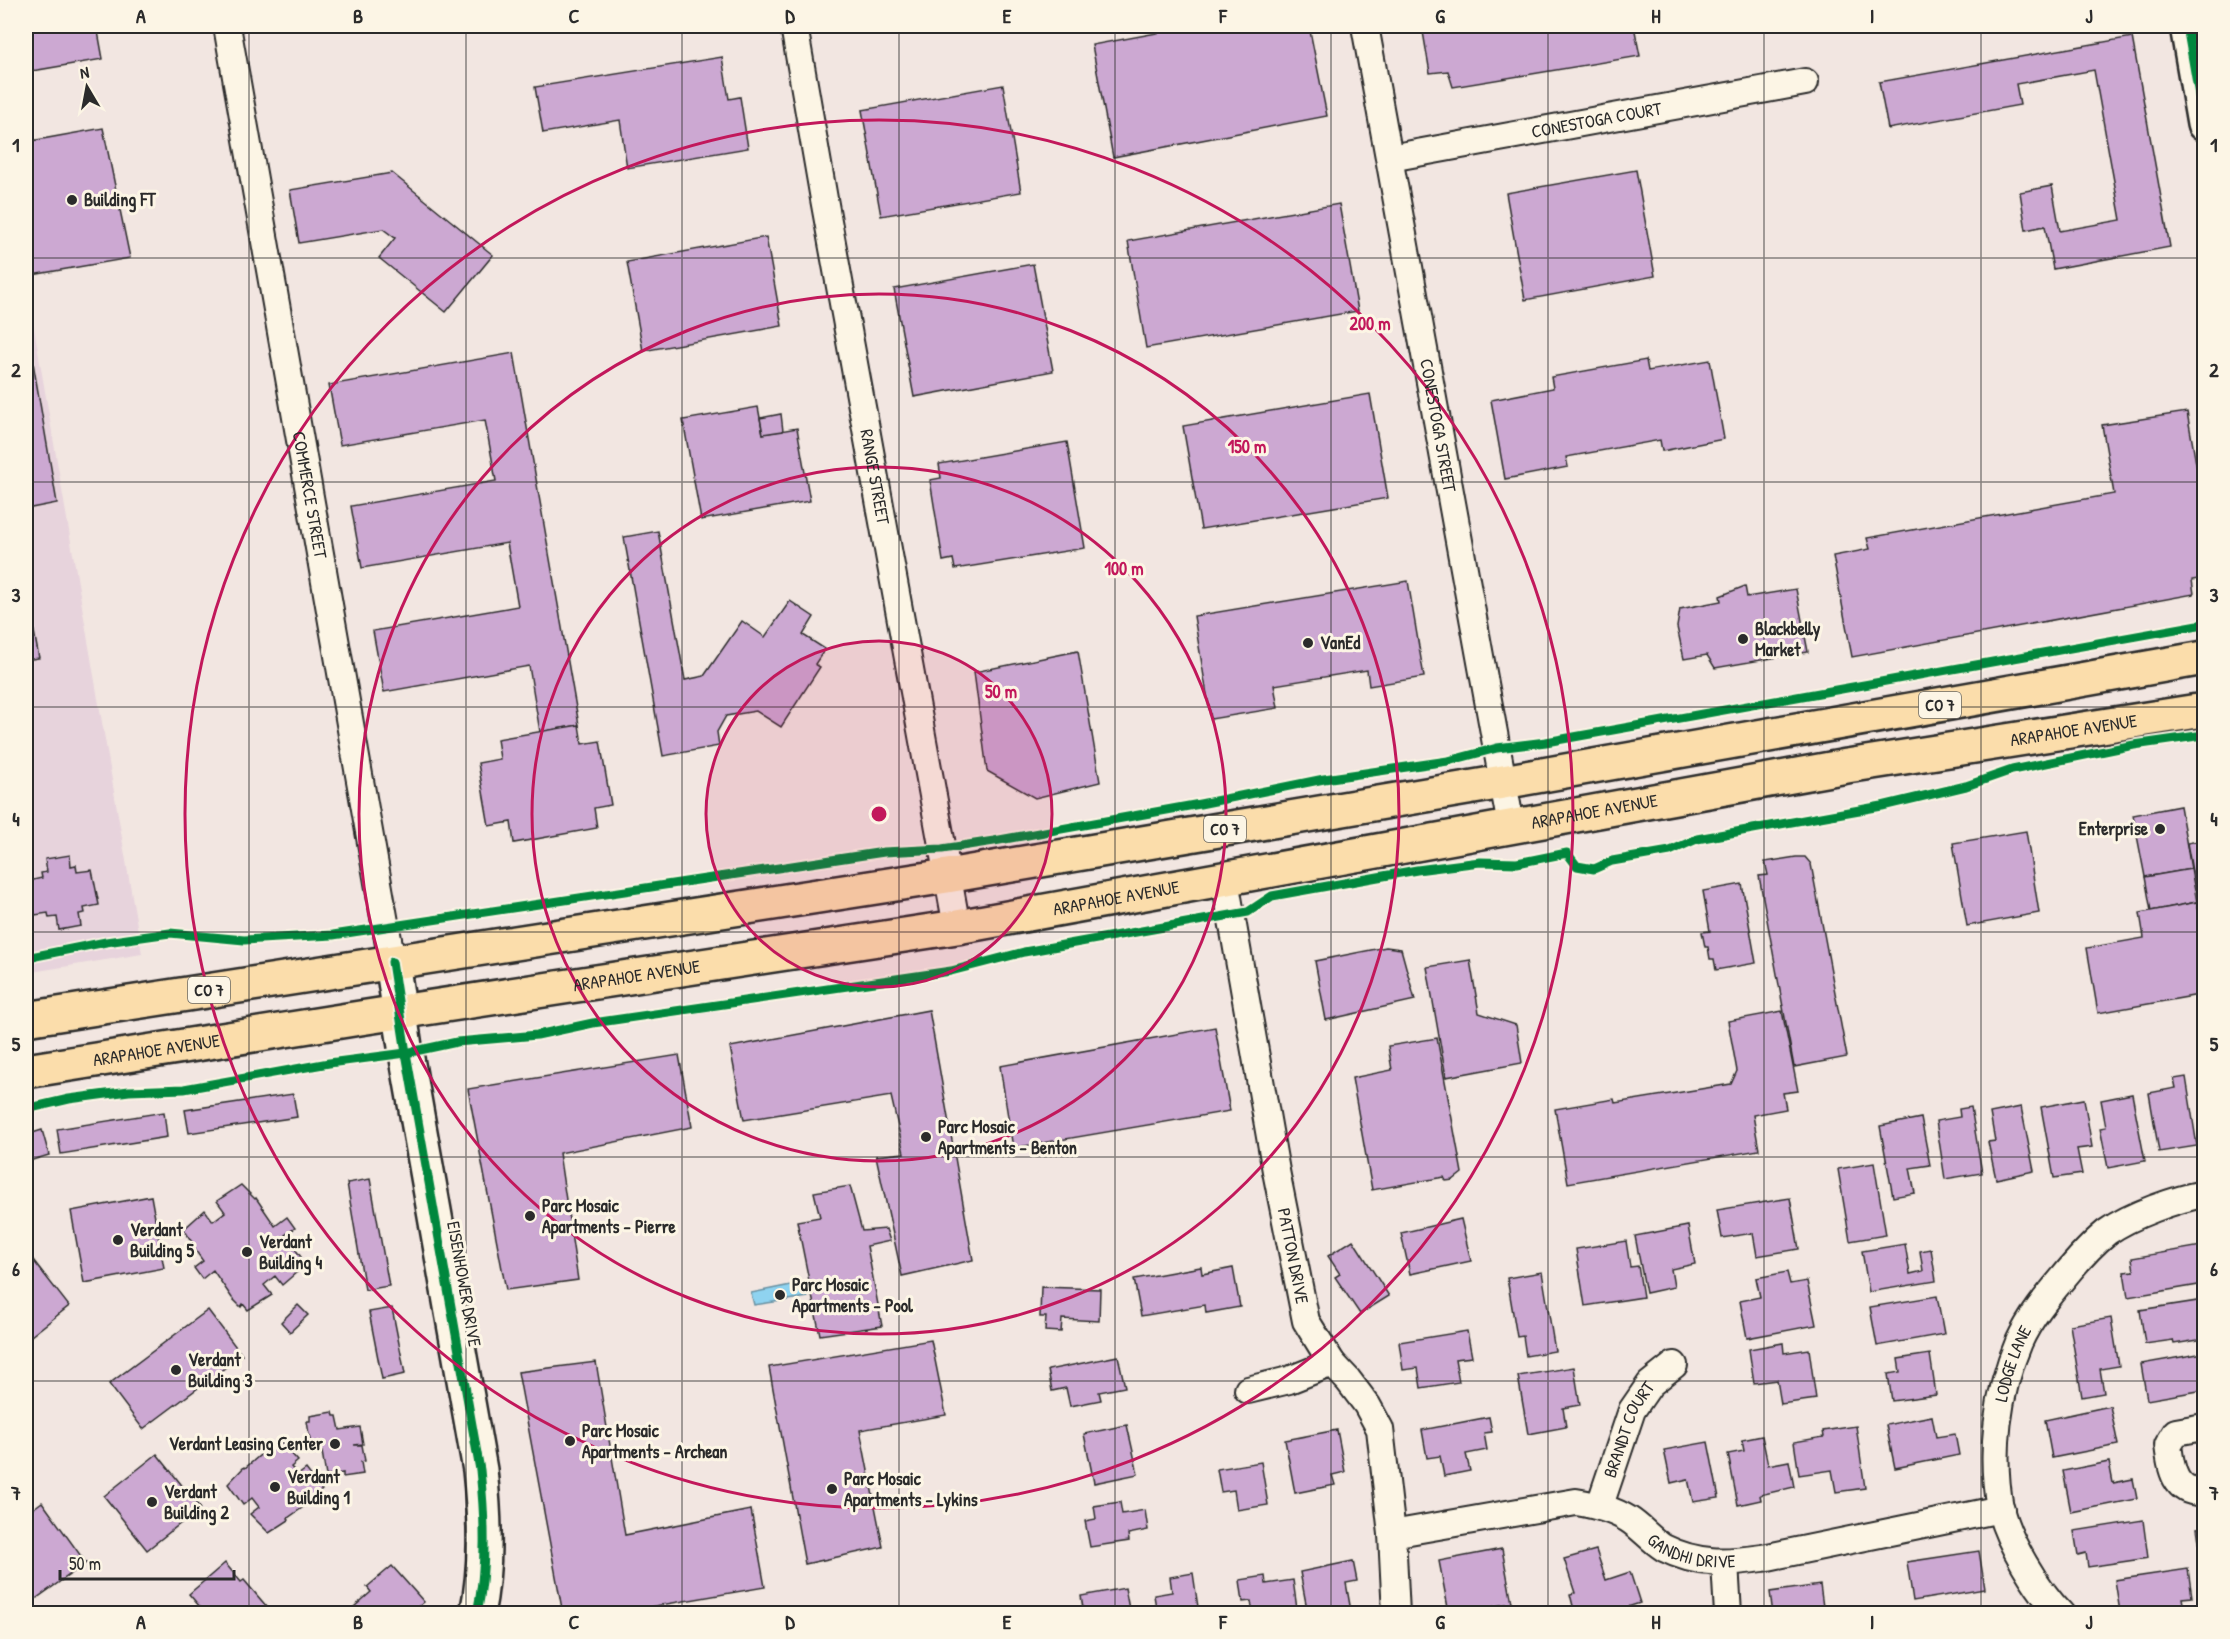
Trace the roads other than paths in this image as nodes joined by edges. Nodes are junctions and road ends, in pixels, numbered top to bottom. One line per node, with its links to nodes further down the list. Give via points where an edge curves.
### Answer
1 (227, 26): 15 (street, COMMERCE STREET)
2 (794, 26): 12 (street, RANGE STREET)
3 (1365, 26): 7 (street, CONESTOGA STREET)
4 (2187, 26): 6 (street)
5 (1804, 82): 7 (street, CONESTOGA COURT)
6 (2205, 124)
7 (1390, 158): 10 (street, CONESTOGA STREET)
8 (2205, 658): 10 (main road, CO 7)
9 (2205, 710): 11 (main road, ARAPAHOE AVENUE, via 1847,766)
10 (1503, 782): 11 (street, CONESTOGA STREET); 12 (main road, CO 7)
11 (1511, 826): 13 (main road, ARAPAHOE AVENUE)
12 (947, 876): 14 (street, RANGE STREET); 15 (main road, CO 7)
13 (1225, 880): 14 (main road, ARAPAHOE AVENUE); 20 (street, PATTON DRIVE, via 1306,1321)
14 (957, 927): 16 (main road, ARAPAHOE AVENUE)
15 (392, 962): 16 (street, EISENHOWER DRIVE); 17 (main road, CO 7)
16 (400, 1012): 18 (main road, ARAPAHOE AVENUE); 29 (street, EISENHOWER DRIVE, via 480,1470 485,1525)
17 (26, 1019)
18 (26, 1071)
19 (2205, 1194): 26 (street, LODGE LANE, via 2147,1212 2108,1232 2077,1261 2041,1305 2019,1342 2001,1396 1995,1452)
20 (1332, 1364): 22 (street); 27 (street, PATTON DRIVE, via 1348,1380 1380,1429)
21 (1674, 1365): 25 (street, BRANDT COURT, via 1650,1384 1632,1410)
22 (1248, 1390)
23 (2205, 1427): 24 (street, via 2176,1432 2168,1445 2171,1471 2181,1485)
24 (2205, 1492)
25 (1600, 1505): 27 (street, GANDHI DRIVE, via 1576,1502 1546,1506); 28 (street, GANDHI DRIVE, via 1628,1519 1663,1547 1698,1561)
26 (2001, 1509): 28 (street, GANDHI DRIVE); 32 (street, LODGE LANE, via 2020,1558)
27 (1392, 1534): 30 (street, PATTON DRIVE)
28 (1725, 1563): 31 (street)
29 (477, 1614)
30 (1396, 1614)
31 (1728, 1614)
32 (2061, 1614)

